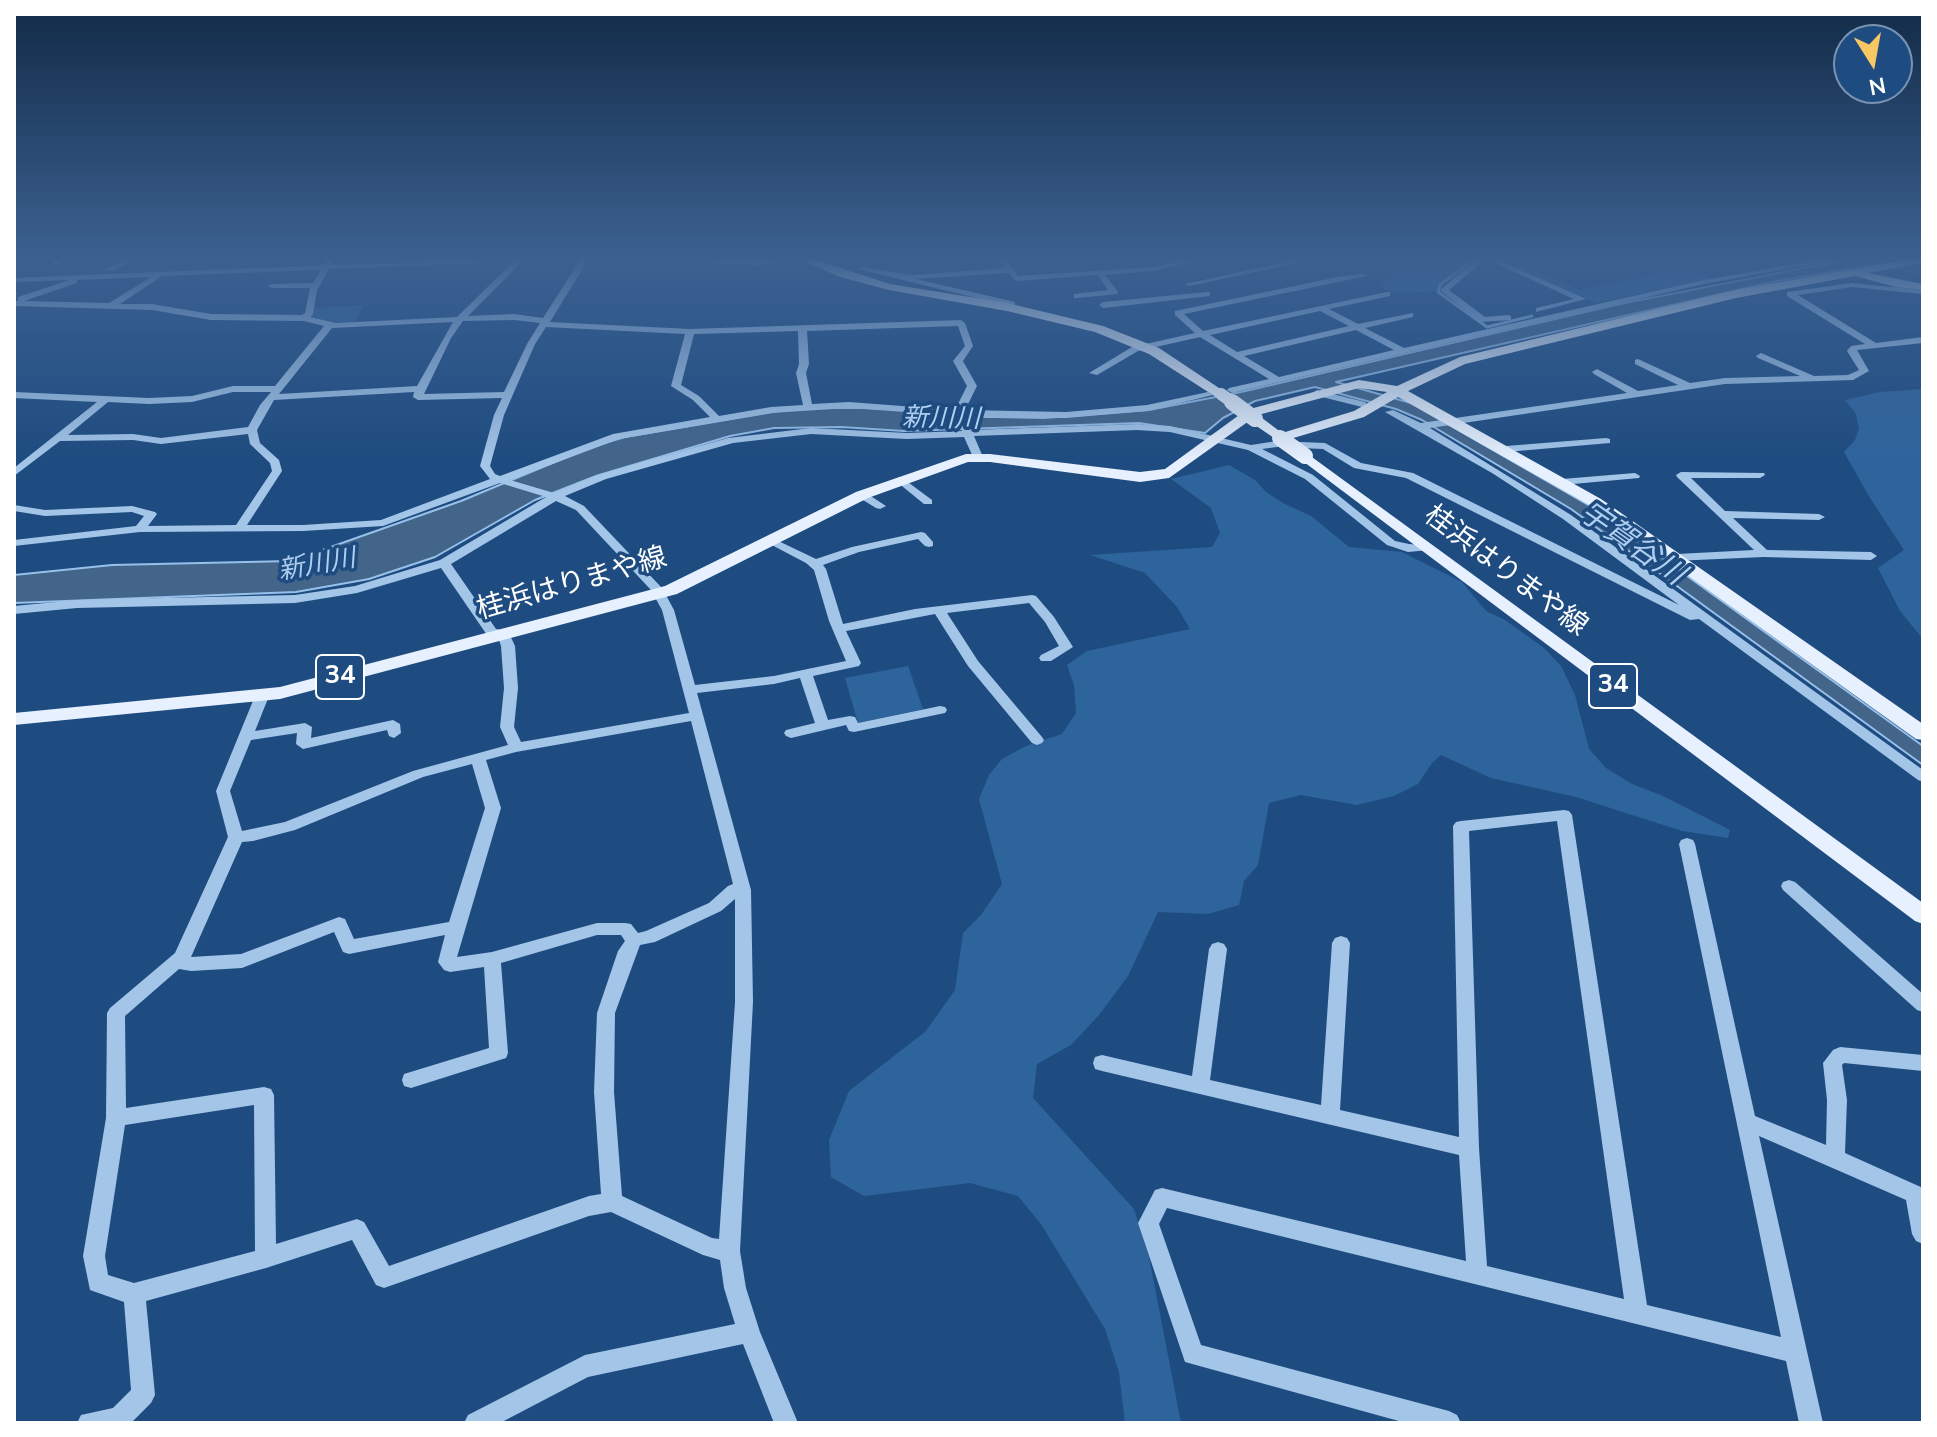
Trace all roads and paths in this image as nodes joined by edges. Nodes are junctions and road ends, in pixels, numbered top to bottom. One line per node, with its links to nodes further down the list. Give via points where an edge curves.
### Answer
1 (328, 327): 31 (street)
2 (454, 327): 29 (street)
3 (542, 327): 36 (street)
4 (618, 327): 15 (street)
5 (801, 327): 15 (street)
6 (802, 327): 38 (street, via 801,373)
7 (962, 327): 40 (street, via 969,346 958,361 972,386)
8 (1091, 327): 18 (main road, 桂浜はりまや線 / 34)
9 (1193, 327): 16 (street)
10 (1233, 327): 16 (street)
11 (1359, 327): 20 (street); 21 (street)
12 (1503, 327): 20 (street)
13 (1618, 327): 33 (main road, via 1460,361)
14 (1844, 327): 19 (street)
15 (690, 332): 41 (street, via 676,386)
16 (1201, 334): 18 (street); 21 (street)
17 (1923, 340): 19 (street)
18 (1145, 346): 25 (street); 32 (main road, 桂浜はりまや線 / 34)
19 (1875, 346): 27 (street, via 1851,351 1864,371 1858,376)
20 (1401, 350): 26 (street)
21 (1236, 355): 26 (street)
22 (1761, 356): 27 (street)
23 (1638, 362): 28 (street)
24 (1597, 372): 34 (street)
25 (1094, 373)
26 (1276, 379): 32 (street)
27 (1815, 380): 28 (street)
28 (1689, 386): 34 (street)
29 (420, 389): 31 (street); 36 (street, via 418,397)
30 (1321, 392): 33 (main road, 桂浜はりまや線 / 34, via 1374,384); 39 (street); 48 (main road, 桂浜はりまや線 / 34, via 1251,413)
31 (275, 393): 37 (street, via 233,389 192,399); 44 (street)
32 (1220, 393): 40 (street, via 1147,408 1066,415); 47 (main road, 桂浜はりまや線 / 34, bridge)
33 (1395, 394): 39 (main road); 42 (main road, 桂浜はりまや線 / 34)
34 (1637, 394): 42 (street)
35 (14, 395): 37 (street)
36 (509, 395): 56 (street, via 485,466)
37 (105, 400): 46 (street)
38 (808, 407): 40 (street, via 891,406); 41 (street)
39 (1376, 407): 43 (street); 47 (main road)
40 (962, 413): 45 (street)
41 (716, 418): 56 (street, via 617,436)
42 (1452, 420): 43 (street); 51 (main road, 桂浜はりまや線 / 34)
43 (1422, 426): 82 (street, via 1567,517)
44 (252, 430): 46 (street, via 161,441); 67 (street, via 255,444 275,462 277,471)
45 (966, 431): 48 (street, via 1151,427); 52 (street); 60 (street, via 907,436 811,431 732,440)
46 (56, 438): 53 (street)
47 (1280, 438): 71 (main road, 桂浜はりまや線 / 34, bridge)
48 (1215, 439): 50 (street); 52 (main road, 桂浜はりまや線 / 34, via 1176,471 1151,477)
49 (1606, 441): 51 (street)
50 (1251, 448): 71 (street, via 1309,477 1391,543); 82 (street, via 1325,446 1358,466 1409,475)
51 (1506, 449): 58 (main road, 桂浜はりまや線 / 34)
52 (978, 457): 57 (main road, 桂浜はりまや線 / 34)
53 (14, 473)
54 (1760, 475): 64 (street, via 1681,475)
55 (1635, 476): 58 (street)
56 (501, 480): 60 (street); 67 (street, via 383,523)
57 (901, 480): 59 (main road, 桂浜はりまや線 / 34); 61 (street)
58 (1562, 482): 74 (main road, 桂浜はりまや線 / 34)
59 (862, 495): 62 (street); 68 (main road, 桂浜はりまや線 / 34)
60 (554, 496): 75 (street); 77 (street, via 589,516)
61 (928, 502)
62 (880, 506)
63 (14, 508): 66 (street, via 45,513 132,509 151,514)
64 (1723, 514): 65 (street); 72 (street)
65 (1819, 517)
66 (140, 529): 67 (street); 69 (street)
67 (239, 529)
68 (770, 540): 76 (street); 77 (main road, 桂浜はりまや線 / 34)
69 (14, 543)
70 (929, 544): 76 (street, via 921,535)
71 (1426, 548): 103 (main road, 桂浜はりまや線 / 34)
72 (1764, 553): 73 (street); 74 (street)
73 (1871, 556)
74 (1677, 558): 93 (main road, 桂浜はりまや線 / 34)
75 (444, 563): 78 (street, via 318,596); 81 (street, via 492,632)
76 (815, 564): 80 (street)
77 (659, 593): 81 (main road, 桂浜はりまや線 / 34); 85 (street)
78 (14, 610)
79 (939, 610): 80 (street); 83 (street, via 1032,599 1066,647); 95 (street, via 985,678)
80 (839, 629): 84 (street, via 854,663)
81 (503, 634): 86 (main road, 桂浜はりまや線 / 34); 96 (street, via 511,688 507,727)
82 (1730, 635): 98 (street)
83 (1046, 658)
84 (805, 673): 85 (street); 90 (street)
85 (690, 690): 88 (street)
86 (262, 696): 89 (main road, 桂浜はりまや線 / 34); 94 (street)
87 (940, 710): 90 (street, via 854,728 850,720)
88 (697, 716): 96 (street); 102 (street)
89 (14, 719)
90 (823, 726): 92 (street)
91 (394, 733): 94 (street, via 393,724 303,744 305,727)
92 (791, 733)
93 (1923, 734)
94 (244, 737): 99 (street, via 223,791)
95 (1037, 740)
96 (516, 747): 97 (street)
97 (478, 759): 99 (street, via 418,774 290,826); 104 (street, via 493,808)
98 (1923, 777)
99 (236, 837): 108 (street)
100 (1687, 844): 117 (street)
101 (1789, 886): 110 (street)
102 (743, 890): 105 (street, via 734,890 701,914); 123 (street, via 744,1002)
103 (1923, 915)
104 (456, 927): 108 (street, via 349,947 339,923 242,961 191,964 181,963); 109 (street, via 450,965)
105 (634, 940): 109 (street, via 625,929 597,929); 121 (street, via 606,1013 604,1092)
106 (1341, 943): 115 (street)
107 (1218, 949): 114 (street)
108 (182, 957): 116 (street, via 116,1013)
109 (492, 959): 113 (street, via 499,1053)
110 (1923, 1005)
111 (1102, 1063): 114 (street)
112 (1923, 1063): 119 (street, via 1840,1055 1832,1063)
113 (411, 1080)
114 (1200, 1085): 115 (street)
115 (1330, 1115): 118 (street)
116 (116, 1118): 124 (street, via 264,1095); 126 (street, via 94,1256 98,1283)
117 (1745, 1121): 119 (street); 129 (street)
118 (1469, 1148): 125 (street); 127 (street, via 1461,826 1564,815)
119 (1835, 1158): 120 (street)
120 (1919, 1196): 122 (street)
121 (612, 1202): 123 (street, via 710,1248); 124 (street, via 384,1278 357,1229)
122 (1923, 1234)
123 (729, 1251): 128 (street)
124 (266, 1258): 126 (street)
125 (1477, 1273): 127 (street); 133 (street, via 1162,1197 1148,1223 1193,1354)
126 (134, 1294): 130 (street, via 143,1395 118,1419)
127 (1637, 1313): 129 (street)
128 (749, 1332): 131 (street, via 585,1366); 132 (street)
129 (1796, 1352): 134 (street)
130 (89, 1423)
131 (476, 1423)
132 (786, 1423)
133 (1449, 1423)
134 (1811, 1423)

